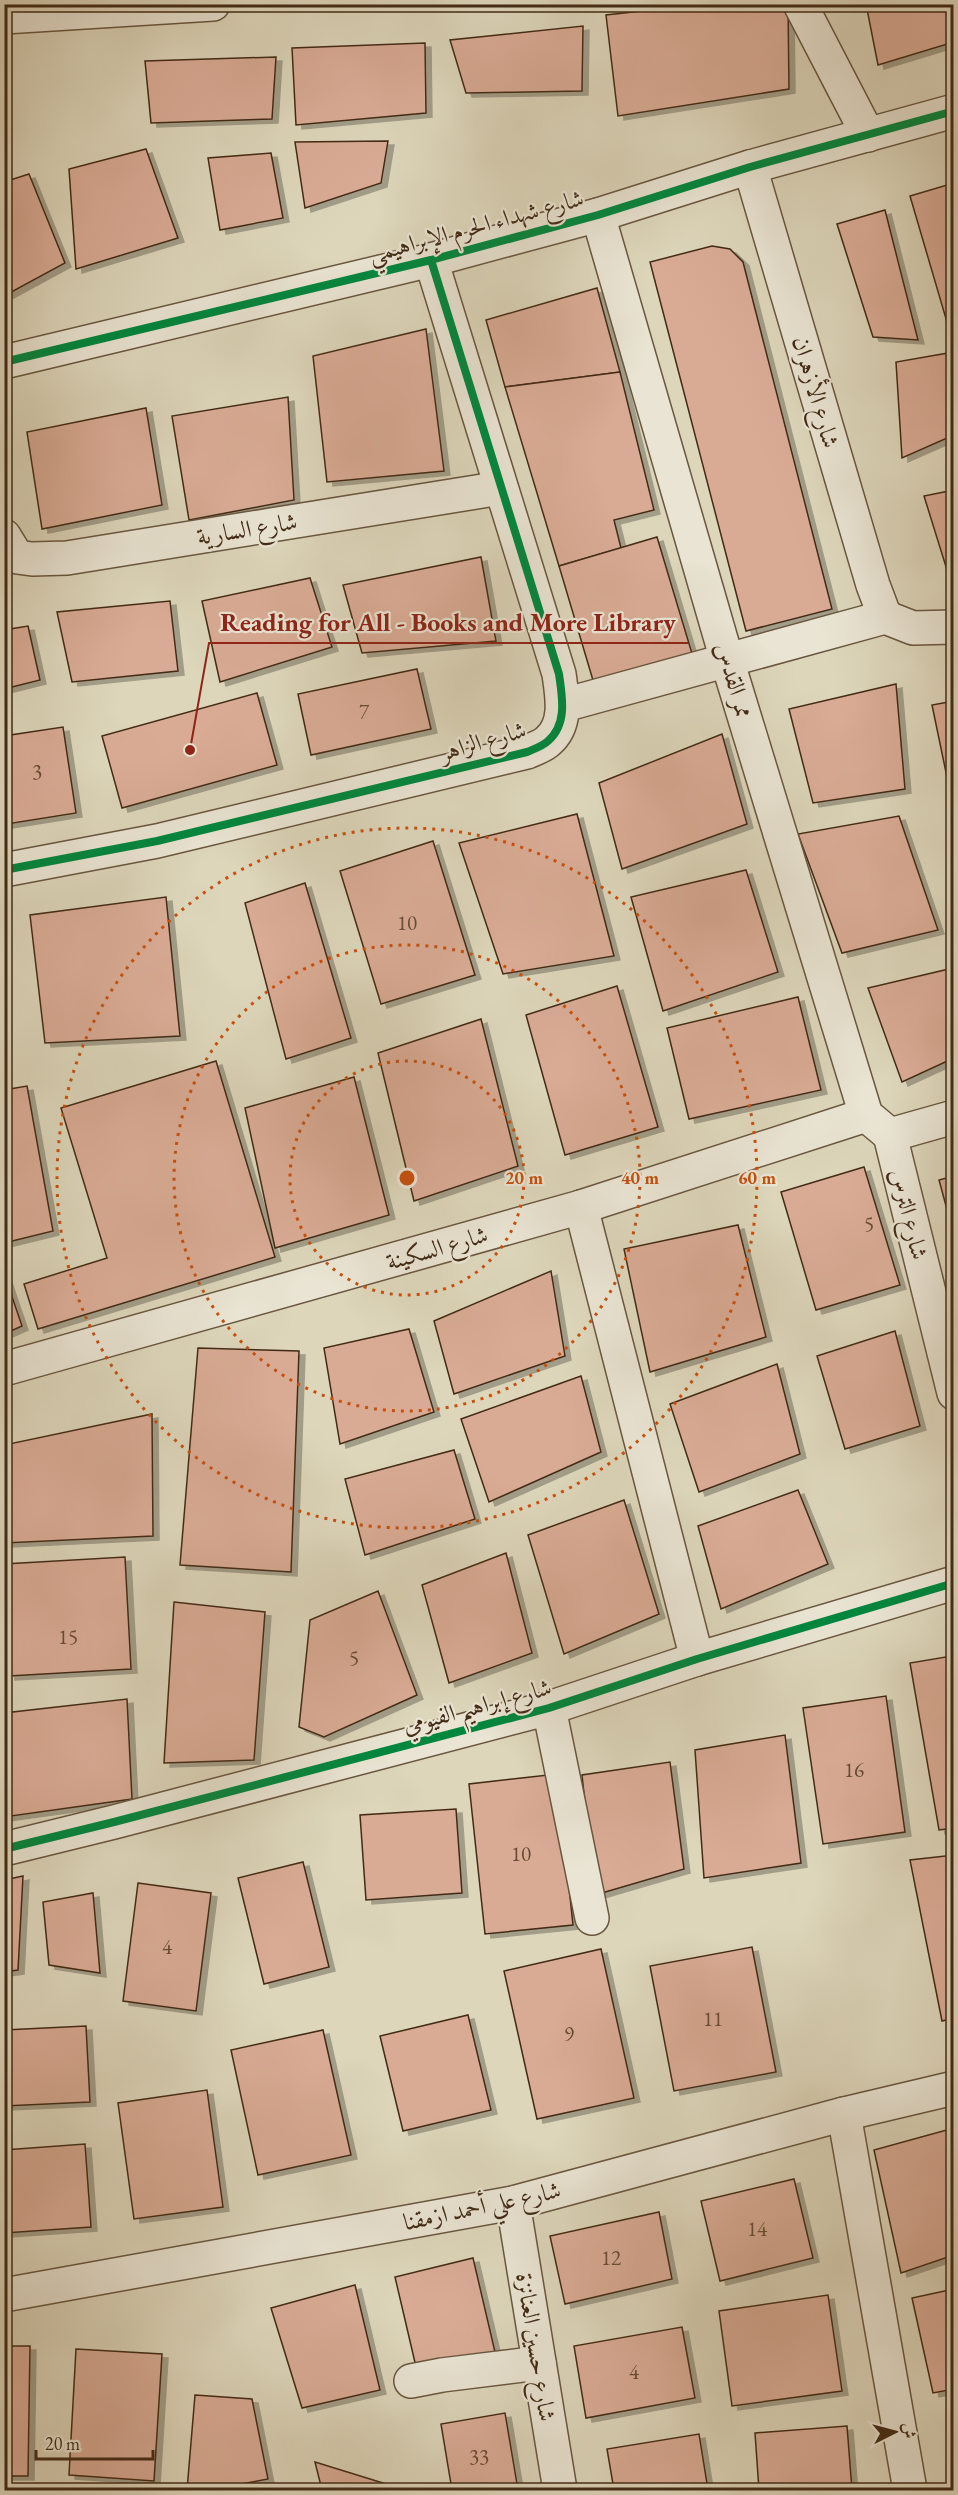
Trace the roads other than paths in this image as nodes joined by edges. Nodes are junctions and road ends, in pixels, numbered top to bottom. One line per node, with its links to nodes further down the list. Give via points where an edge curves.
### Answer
1 (213, 4): 3 (street)
2 (800, 4): 5 (street)
3 (4, 17)
4 (954, 111): 5 (street, شارع شهداء الحرم الإبراهيمي)
5 (868, 135): 6 (street, شارع شهداء الحرم الإبراهيمي)
6 (750, 167): 7 (street, شارع شهداء الحرم الإبراهيمي); 12 (street, شارع الأزهران)
7 (598, 214): 8 (street, شارع شهداء الحرم الإبراهيمي); 14 (street, ممر القدس)
8 (431, 260): 9 (street, شارع شهداء الحرم الإبراهيمي); 10 (street, شارع الزاهر)
9 (4, 362)
10 (501, 488): 11 (street, شارع السارية, via 67,558 17,557); 15 (street, شارع الزاهر, via 559,674)
11 (4, 536)
12 (885, 617): 13 (street, via 913,628); 14 (street)
13 (954, 627)
14 (727, 660): 15 (street); 18 (street, ممر القدس)
15 (564, 705): 16 (street, شارع الزاهر, via 560,725 549,741 527,752 157,841)
16 (4, 870)
17 (954, 1117): 18 (street, شارع الترس)
18 (878, 1125): 19 (street, شارع السكينة); 21 (street, شارع الترس)
19 (581, 1207): 20 (street, شارع السكينة); 23 (street)
20 (4, 1369)
21 (954, 1393)
22 (954, 1583): 23 (street, شارع إبراهيم الفيومي)
23 (697, 1659): 24 (street, شارع إبراهيم الفيومي)
24 (549, 1708): 25 (street, شارع إبراهيم الفيومي); 26 (street)
25 (4, 1849)
26 (592, 1918)
27 (954, 2088): 28 (street, شارع علي أحمد ازمقنا)
28 (844, 2114): 29 (street, شارع علي أحمد ازمقنا); 34 (street)
29 (513, 2203): 30 (street, شارع علي أحمد ازمقنا); 31 (street, شارع حسين العنانزة)
30 (4, 2295)
31 (539, 2363): 32 (street); 33 (street, شارع حسين العنانزة)
32 (411, 2381)
33 (560, 2490)
34 (910, 2490)

